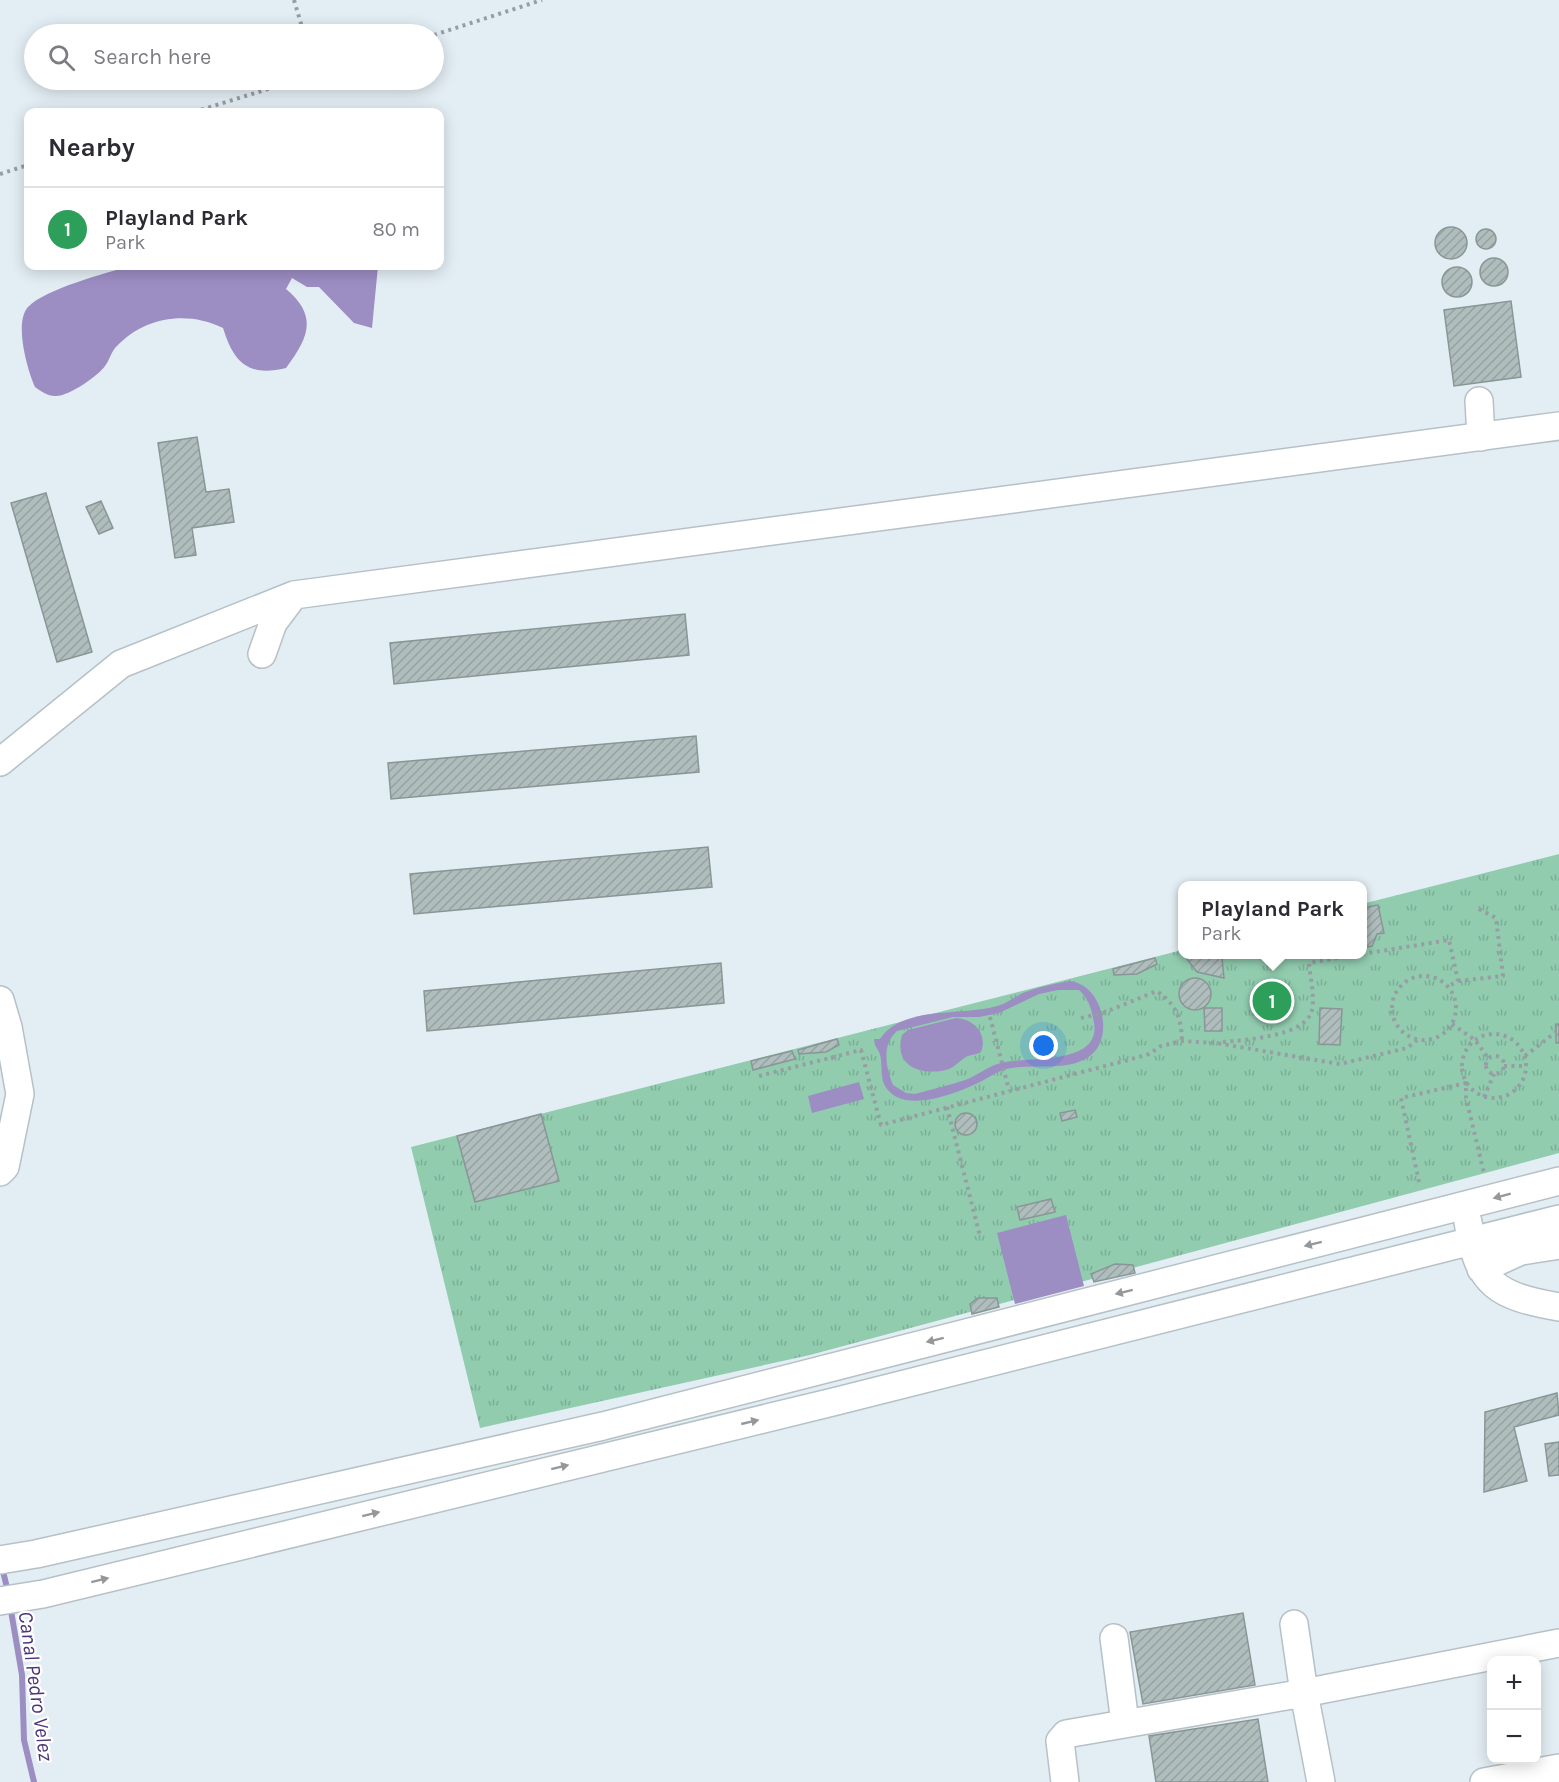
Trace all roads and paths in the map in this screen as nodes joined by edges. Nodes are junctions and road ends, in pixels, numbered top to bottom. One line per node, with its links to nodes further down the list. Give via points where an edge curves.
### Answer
1 (294, 0): 3 (path)
2 (542, 0): 4 (path)
3 (301, 24)
4 (444, 32)
5 (265, 90): 6 (path)
6 (207, 108)
7 (24, 166): 8 (path)
8 (0, 174)
9 (1479, 401): 11 (street)
10 (1559, 426): 11 (street)
11 (1481, 437): 12 (street)
12 (294, 595): 13 (street, via 273,623); 14 (street, via 121,664)
13 (262, 654)
14 (0, 762)
15 (1477, 908): 18 (path, via 1496,918 1503,976)
16 (1367, 953): 18 (path, via 1449,940)
17 (1333, 959): 28 (path, via 1309,963 1312,1011 1306,1022 1288,1031)
18 (1458, 981): 19 (path)
19 (1447, 987): 23 (path, via 1456,1004); 25 (path, via 1439,980 1420,976 1410,979 1395,993 1391,1012 1394,1022 1400,1031)
20 (0, 1000): 39 (street, via 20,1094 5,1167)
21 (990, 1017): 36 (path)
22 (1081, 1018): 27 (path, via 1157,991 1172,1002 1181,1018)
23 (1452, 1024): 25 (path, via 1437,1038); 26 (path)
24 (1556, 1032): 29 (path)
25 (1417, 1040): 28 (path, via 1407,1048 1340,1064)
26 (1475, 1040): 29 (path, via 1483,1035 1504,1035); 30 (path); 35 (path, via 1463,1056 1461,1066)
27 (1182, 1041): 28 (path); 36 (path, via 1128,1060)
28 (1216, 1043)
29 (1525, 1056): 32 (path)
30 (1489, 1059): 31 (path, via 1501,1058); 33 (path, via 1487,1068)
31 (1504, 1066): 32 (path); 33 (path)
32 (1526, 1066): 37 (path, via 1525,1076 1513,1092)
33 (1494, 1074): 37 (path)
34 (759, 1076): 38 (path, via 861,1050 881,1125)
35 (1466, 1083): 37 (path); 40 (path); 42 (path, via 1401,1098)
36 (1009, 1090): 38 (path)
37 (1484, 1096)
38 (947, 1107): 45 (path)
39 (0, 1172)
40 (1484, 1173)
41 (1559, 1181): 43 (street, one-way to 43)
42 (1419, 1182)
43 (1465, 1206): 46 (street); 50 (street, one-way to 50, via 603,1426)
44 (1559, 1219): 46 (street)
45 (980, 1236)
46 (1471, 1240): 48 (street); 52 (street, one-way to 46, via 845,1399)
47 (1559, 1245): 48 (street, via 1521,1251)
48 (1481, 1269): 49 (street, via 1496,1288 1527,1301)
49 (1559, 1307)
50 (319, 1491): 51 (street); 52 (street, via 316,1510)
51 (265, 1502): 53 (street, via 277,1511 278,1522); 54 (street)
52 (324, 1525): 53 (street)
53 (270, 1539): 55 (street, one-way to 53)
54 (0, 1560)
55 (0, 1601)
56 (1294, 1624): 59 (street)
57 (1114, 1638): 60 (street)
58 (1559, 1643): 59 (street)
59 (1304, 1693): 60 (street); 63 (street)
60 (1125, 1724): 62 (street, via 1066,1734 1060,1741)
61 (1559, 1768): 64 (street)
62 (1065, 1782)
63 (1321, 1782)
64 (1484, 1782)

